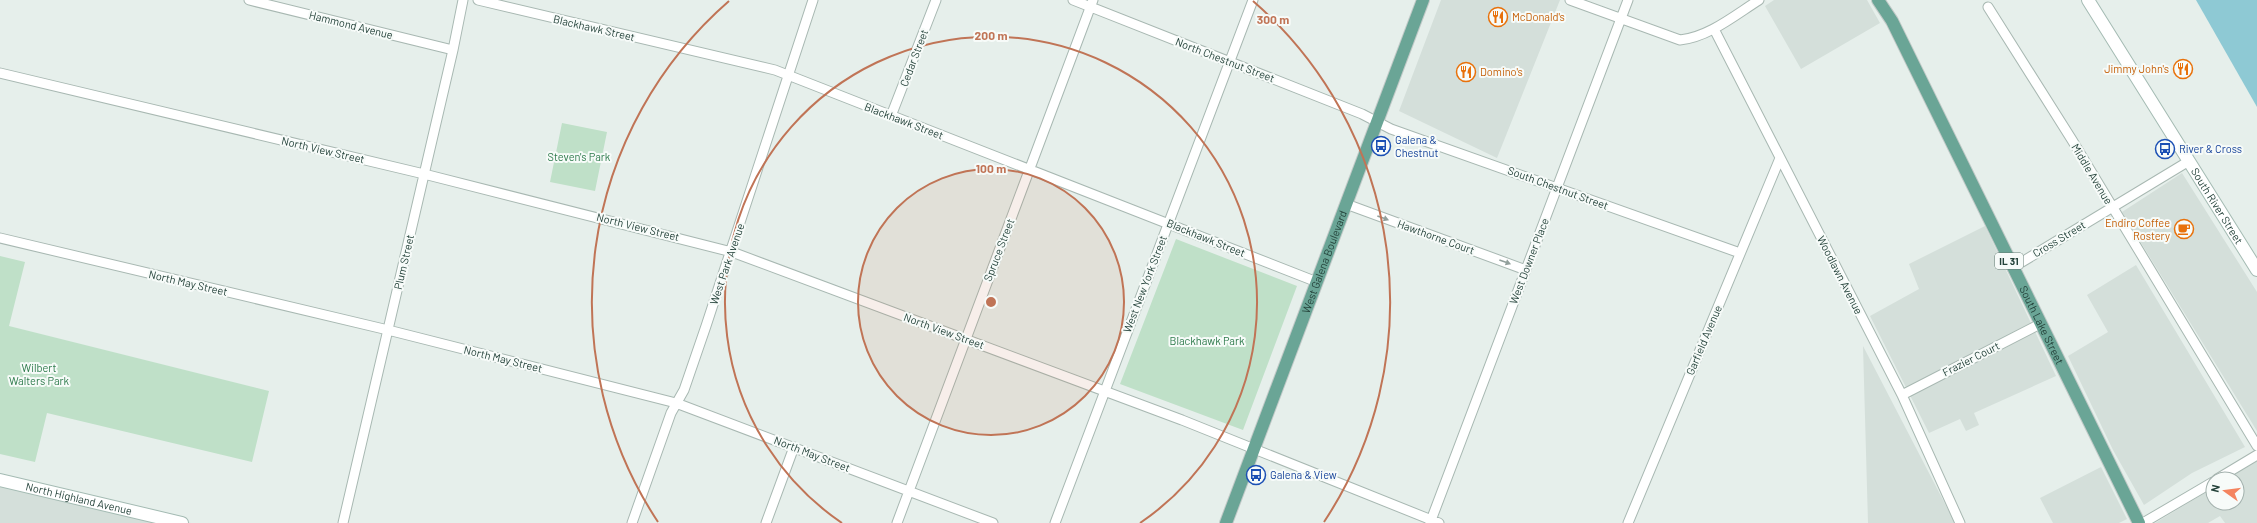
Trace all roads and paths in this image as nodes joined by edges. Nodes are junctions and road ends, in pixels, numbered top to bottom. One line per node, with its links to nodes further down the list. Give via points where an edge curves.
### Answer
1 (249, 0): 18 (street, Hammond Avenue)
2 (463, 0): 18 (street, Plum Street)
3 (478, 0): 21 (street, Blackhawk Street, via 775,70)
4 (813, 0): 21 (street, West Park Avenue)
5 (936, 0): 22 (street, Cedar Street)
6 (1073, 0): 14 (street, North Chestnut Street)
7 (1253, 0): 19 (street, West New York Street)
8 (1423, 0): 23 (main road, West Galena Boulevard)
9 (1570, 0): 16 (street)
10 (1628, 0): 16 (street, West Downer Place)
11 (1759, 0): 17 (street)
12 (1878, 0): 35 (main road, South Lake Street / IL 31, via 1892,21)
13 (2088, 0): 25 (street, South River Street)
14 (1092, 3): 19 (street, North Chestnut Street); 26 (street, Spruce Street)
15 (1988, 7): 30 (street, Middle Avenue)
16 (1621, 19): 17 (street, via 1680,40 1692,39); 28 (street, West Downer Place)
17 (1714, 29): 24 (street, Woodlawn Avenue)
18 (454, 50): 27 (street, Plum Street)
19 (1229, 62): 23 (street, North Chestnut Street); 31 (street, West New York Street)
20 (0, 73): 27 (street, North View Street)
21 (788, 76): 22 (street, Blackhawk Street); 33 (street, West Park Avenue)
22 (891, 116): 26 (street, Blackhawk Street)
23 (1378, 121): 28 (street, South Chestnut Street, via 1391,129); 29 (main road, West Galena Boulevard)
24 (1780, 158): 34 (street, Garfield Avenue); 43 (street, Woodlawn Avenue)
25 (2189, 161): 30 (street, Cross Street); 37 (street, South River Street)
26 (1029, 170): 31 (street, Blackhawk Street); 41 (street, Spruce Street)
27 (424, 174): 33 (street, North View Street); 40 (street, Plum Street)
28 (1557, 188): 34 (street, South Chestnut Street); 36 (street, West Downer Place)
29 (1346, 204): 36 (street, Hawthorne Court, one-way to 36); 38 (main road, West Galena Boulevard)
30 (2112, 208): 35 (street, Cross Street); 45 (street, Middle Avenue)
31 (1168, 223): 38 (street, Blackhawk Street); 42 (street, West New York Street)
32 (0, 238): 40 (street, North May Street)
33 (732, 252): 41 (street, North View Street); 44 (street, West Park Avenue, via 684,390)
34 (1740, 253): 62 (street, Garfield Avenue)
35 (2012, 268): 39 (main road, South Lake Street / IL 31)
36 (1526, 270): 53 (street, West Downer Place)
37 (2257, 270)
38 (1317, 282): 47 (main road, West Galena Boulevard)
39 (2040, 324): 43 (street, Frazier Court); 64 (main road, South Lake Street / IL 31)
40 (388, 330): 44 (street, North May Street); 55 (street, Plum Street)
41 (965, 338): 42 (street, North View Street); 52 (street, Spruce Street)
42 (1104, 391): 47 (street, North View Street); 60 (street, West New York Street)
43 (1902, 395): 63 (street, Woodlawn Avenue)
44 (676, 403): 46 (street, North May Street); 56 (street, West Park Avenue)
45 (2257, 446)
46 (794, 447): 52 (street, North May Street); 57 (street)
47 (1255, 448): 53 (street, North View Street); 61 (main road, West Galena Boulevard)
48 (2257, 455): 49 (street)
49 (2230, 471)
50 (0, 480): 54 (street, North Highland Avenue)
51 (2205, 487): 65 (street)
52 (909, 491): 58 (street, Spruce Street); 59 (street, North May Street)
53 (1434, 522)
54 (182, 523)
55 (343, 523)
56 (632, 523)
57 (766, 523)
58 (897, 523)
59 (993, 523)
60 (1055, 523)
61 (1226, 523)
62 (1628, 523)
63 (1960, 523)
64 (2139, 523)
65 (2143, 523)

